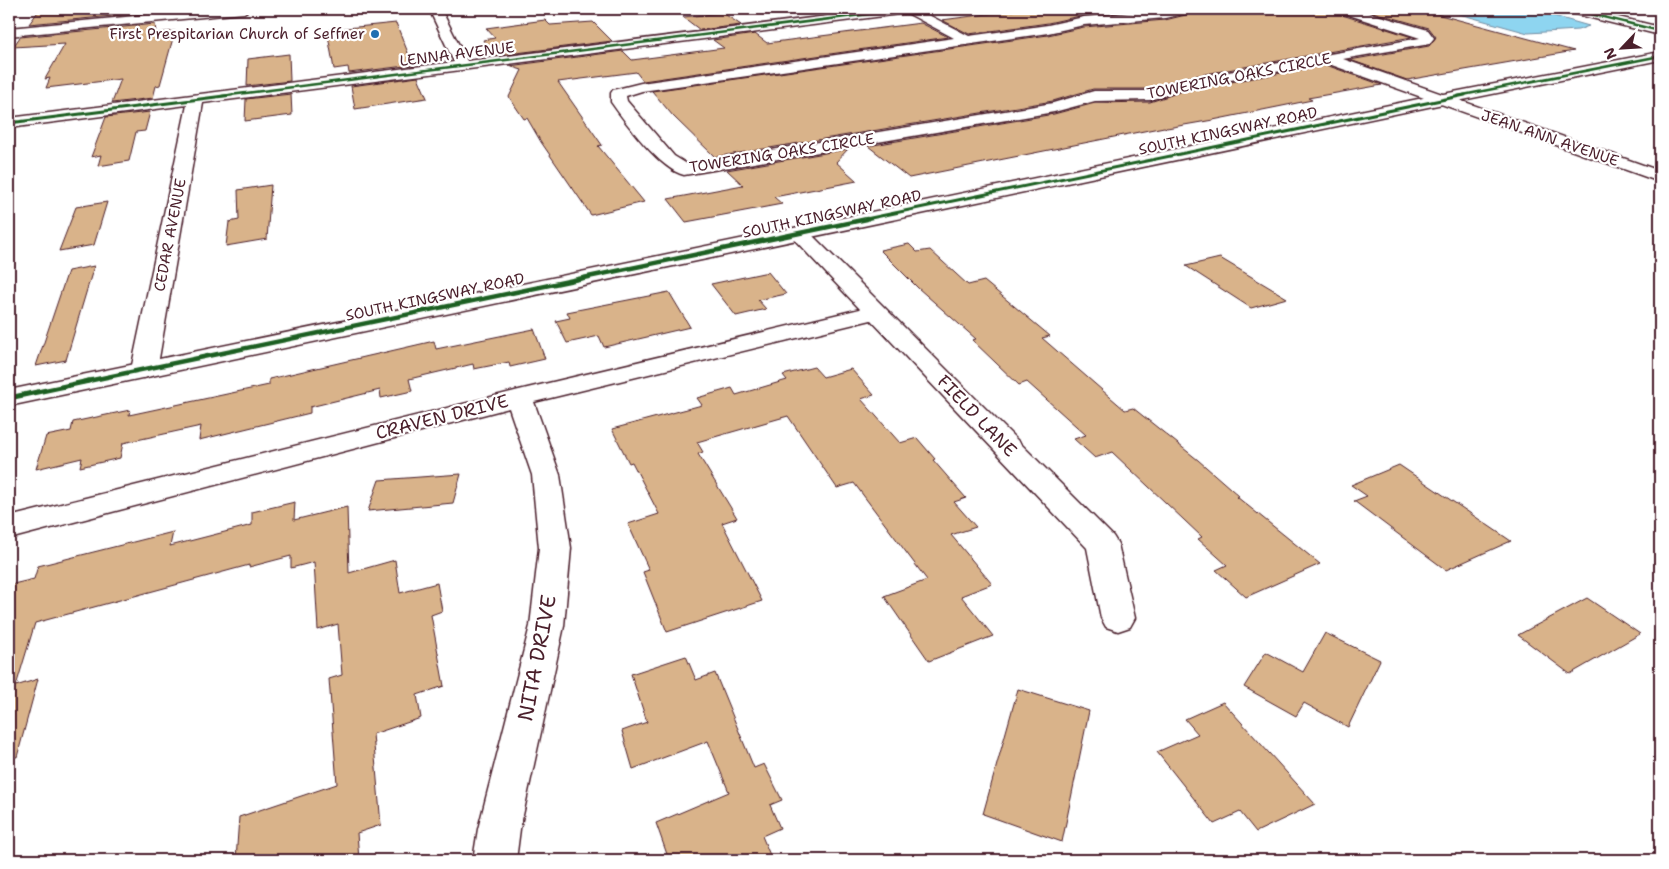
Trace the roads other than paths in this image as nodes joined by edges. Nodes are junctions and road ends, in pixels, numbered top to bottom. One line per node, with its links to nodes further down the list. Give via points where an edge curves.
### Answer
1 (244, 9): 8 (street)
2 (434, 9): 12 (street)
3 (909, 9): 9 (street); 12 (street, LENNA AVENUE)
4 (1186, 9): 9 (street, TOWERING OAKS CIRCLE)
5 (1344, 9): 11 (street, TOWERING OAKS CIRCLE, via 1424,33 1428,38)
6 (1571, 9): 7 (street)
7 (1660, 31)
8 (9, 32)
9 (968, 40): 11 (street, TOWERING OAKS CIRCLE, via 618,93 620,102 668,160 684,170 1044,109 1094,96 1150,95 1183,84)
10 (1660, 56): 14 (street, SOUTH KINGSWAY ROAD)
11 (1320, 60): 14 (street, JEAN ANN AVENUE)
12 (463, 66): 13 (street, LENNA AVENUE)
13 (196, 100): 15 (street, LENNA AVENUE); 19 (street, CEDAR AVENUE)
14 (1434, 101): 16 (street, JEAN ANN AVENUE); 17 (street, SOUTH KINGSWAY ROAD)
15 (9, 123)
16 (1660, 177)
17 (799, 234): 18 (street, FIELD LANE); 19 (street, SOUTH KINGSWAY ROAD)
18 (876, 312): 21 (street, CRAVEN DRIVE); 23 (street, FIELD LANE, via 1102,544)
19 (144, 370): 20 (street, SOUTH KINGSWAY ROAD)
20 (9, 398)
21 (519, 398): 22 (street, CRAVEN DRIVE); 24 (street, NITA DRIVE, via 546,476 555,548 547,626 499,829)
22 (9, 528)
23 (1118, 618)
24 (495, 860)

